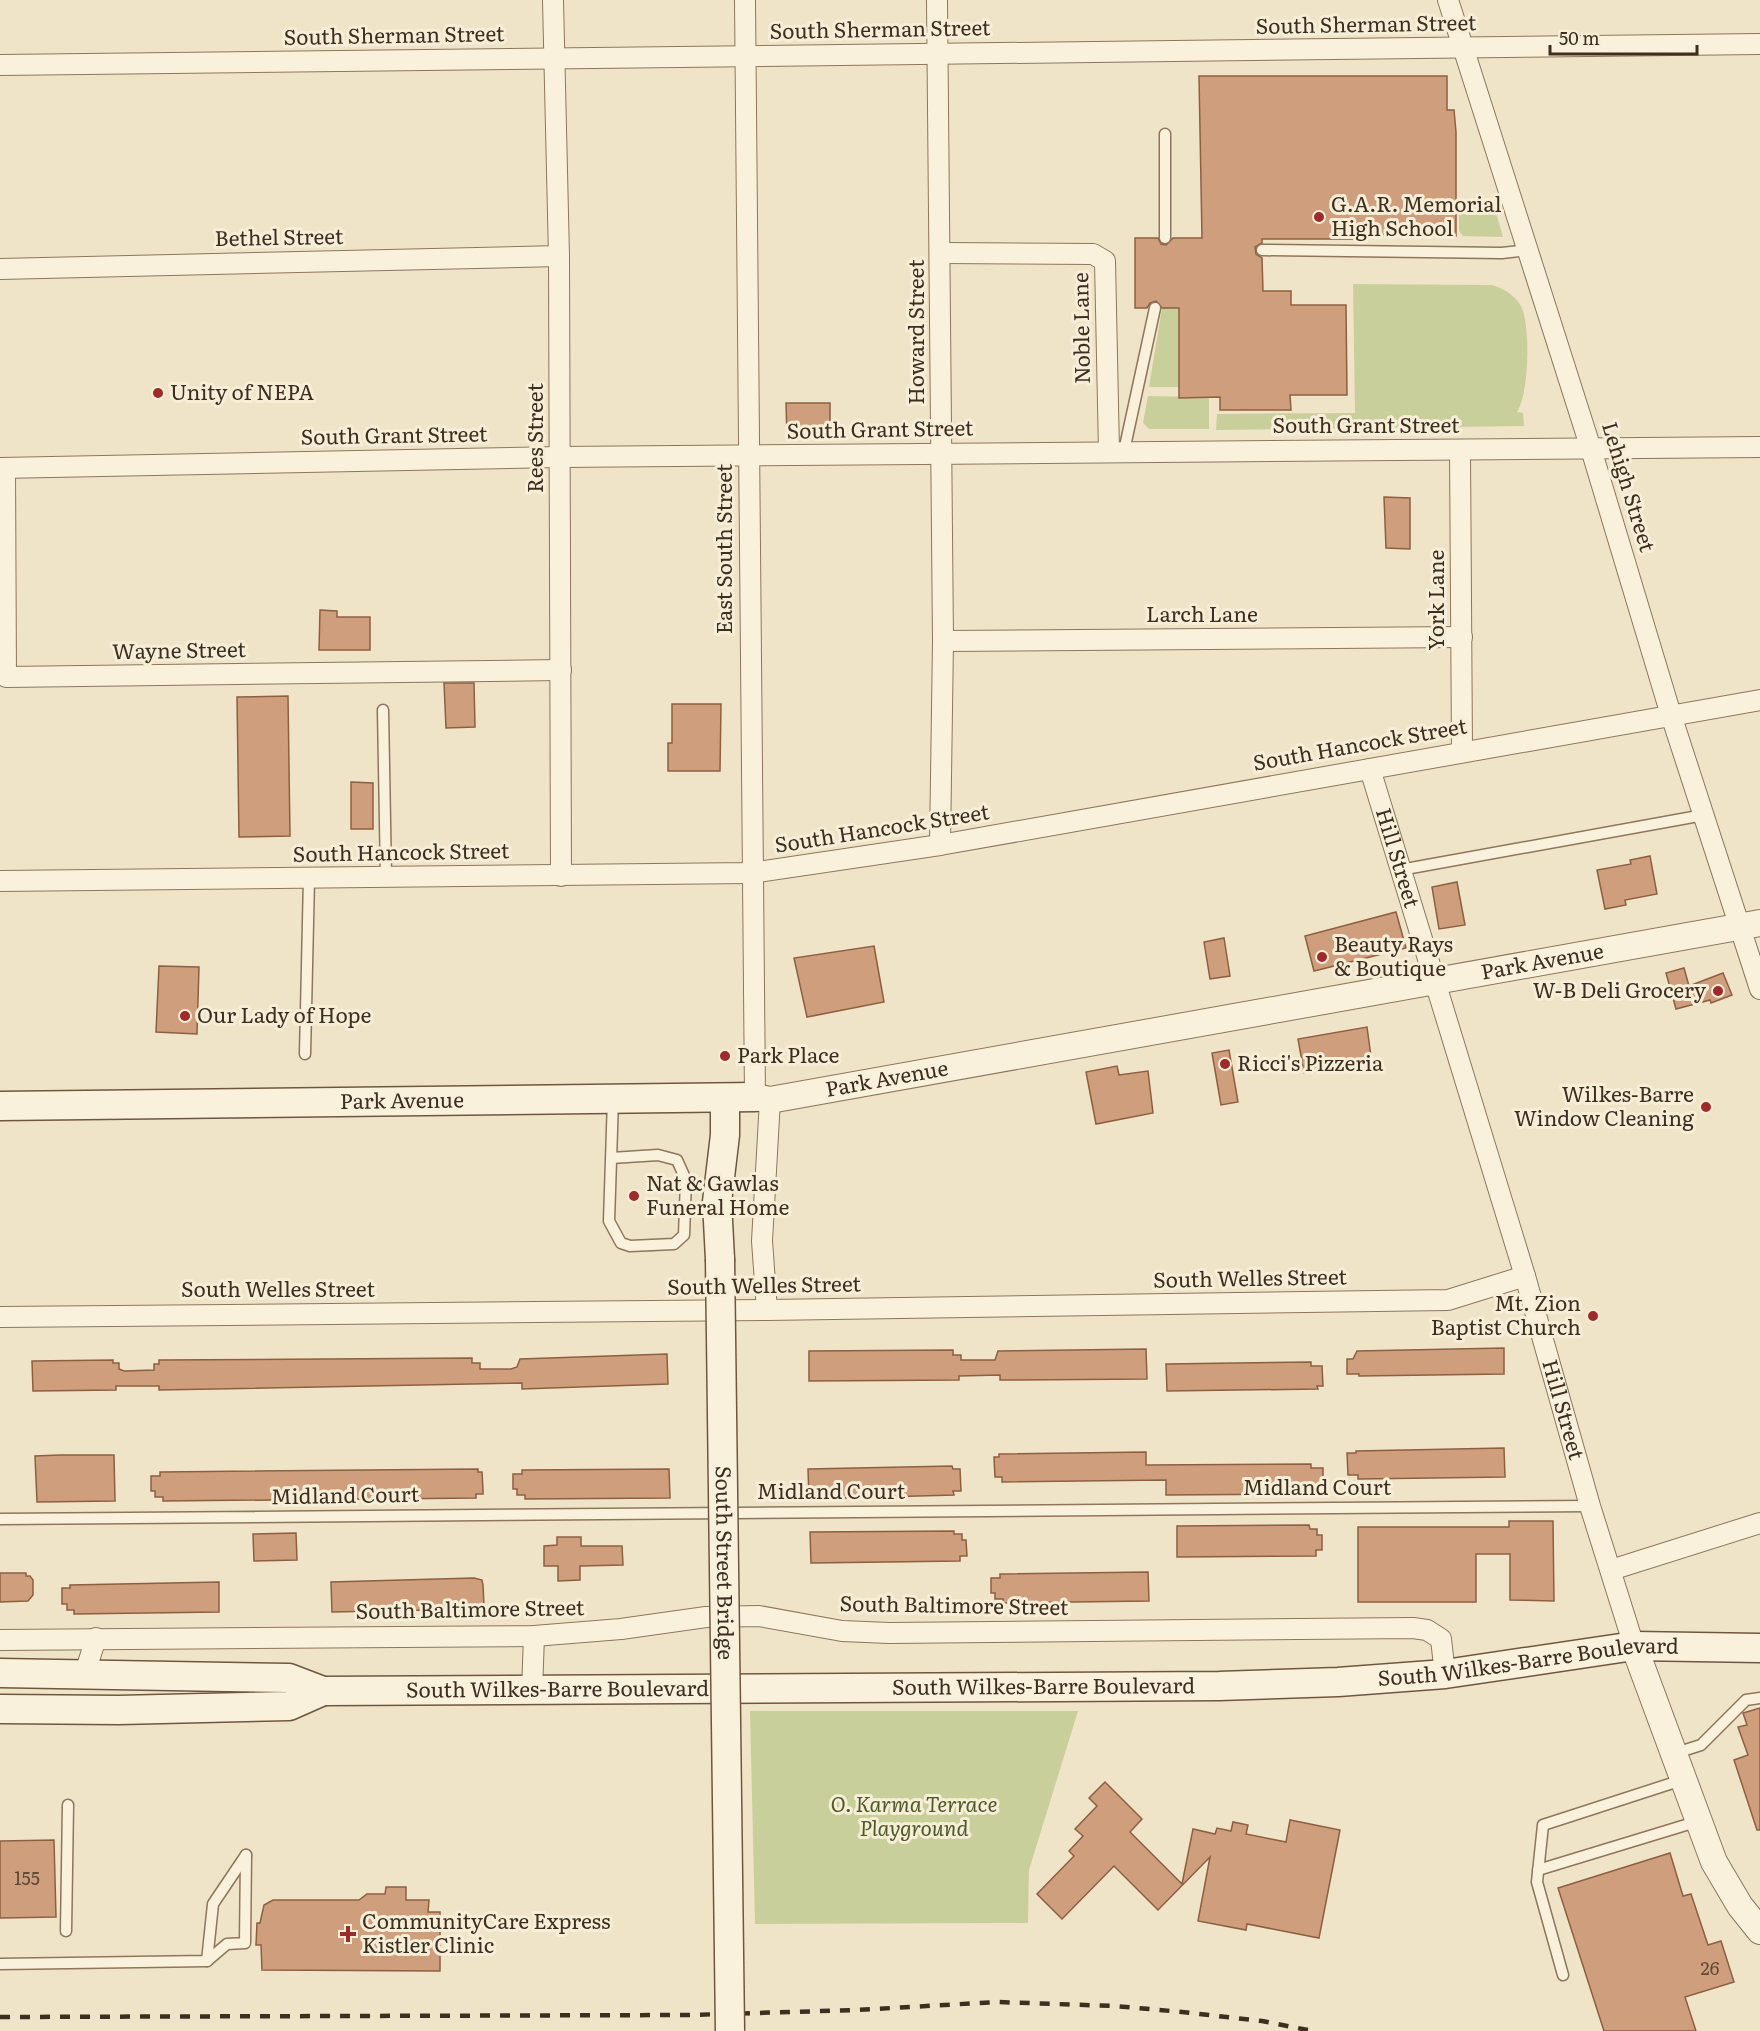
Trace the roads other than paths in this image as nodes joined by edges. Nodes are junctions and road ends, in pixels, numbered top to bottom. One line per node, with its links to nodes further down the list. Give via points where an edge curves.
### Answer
1 (553, 0): 9 (street, Rees Street)
2 (745, 0): 8 (street, East South Street)
3 (937, 0): 7 (street, Howard Street)
4 (1448, 0): 6 (street, Lehigh Street)
5 (1760, 44): 6 (street, South Sherman Street)
6 (1463, 48): 7 (street, South Sherman Street); 14 (street, Lehigh Street)
7 (938, 53): 8 (street, South Sherman Street); 15 (street, Howard Street)
8 (745, 55): 9 (street, South Sherman Street); 25 (street, East South Street)
9 (554, 57): 10 (street, South Sherman Street); 16 (street, Rees Street)
10 (0, 65)
11 (1165, 134): 12 (lane)
12 (1165, 238)
13 (1262, 250): 14 (lane)
14 (1528, 250): 20 (street, Lehigh Street)
15 (941, 253): 22 (street, Noble Lane, via 1093,254 1105,261); 23 (street, Howard Street)
16 (558, 256): 17 (street, Bethel Street); 24 (street, Rees Street)
17 (0, 269)
18 (1155, 308): 22 (lane)
19 (1760, 447): 20 (street, South Grant Street)
20 (1591, 449): 21 (street, South Grant Street); 32 (street, Lehigh Street)
21 (1460, 450): 22 (street, South Grant Street); 27 (street, York Lane)
22 (1117, 452): 23 (street, South Grant Street)
23 (941, 453): 25 (street, South Grant Street); 28 (street, Howard Street)
24 (560, 457): 25 (street, South Grant Street); 26 (street, South Grant Street); 29 (street, Rees Street)
25 (749, 457): 38 (street, East South Street)
26 (3, 468): 29 (street, Wayne Street, via 6,677)
27 (1462, 637): 28 (street, Larch Lane); 33 (street, York Lane)
28 (943, 641): 36 (street, Howard Street)
29 (561, 670): 39 (street, Rees Street)
30 (1760, 700): 32 (street, South Hancock Street)
31 (383, 710): 41 (lane)
32 (1671, 716): 33 (street, South Hancock Street); 35 (street, Lehigh Street)
33 (1462, 751): 34 (street, South Hancock Street)
34 (1370, 769): 36 (street, South Hancock Street); 37 (street, Hill Street)
35 (1704, 815): 37 (lane); 43 (street, Lehigh Street)
36 (940, 845): 38 (street, South Hancock Street)
37 (1400, 870): 44 (street, Hill Street)
38 (751, 873): 39 (street, South Hancock Street); 49 (street, East South Street)
39 (561, 876): 41 (street, South Hancock Street)
40 (309, 878): 41 (street, South Hancock Street); 42 (street, South Hancock Street); 46 (lane)
41 (386, 878)
42 (0, 881)
43 (1750, 925): 44 (street, Park Avenue); 45 (street, Lehigh Street)
44 (1434, 981): 49 (street, Park Avenue); 52 (street, Hill Street)
45 (1760, 989)
46 (305, 1054)
47 (725, 1098): 48 (main road, Park Avenue); 49 (main road, Park Avenue); 81 (main road, South Street Bridge, bridge, via 717,1202)
48 (613, 1099): 50 (main road, Park Avenue); 51 (lane)
49 (763, 1099): 53 (street, East South Street, via 762,1241)
50 (0, 1106)
51 (611, 1158): 51 (lane, via 609,1221 621,1243 674,1244 684,1235 687,1218 686,1180 677,1160 658,1155)
52 (1525, 1276): 53 (street, South Welles Street, via 1448,1300); 55 (street, Hill Street)
53 (767, 1310): 54 (street, South Welles Street)
54 (0, 1317)
55 (1590, 1506): 56 (lane, Midland Court); 58 (street, Hill Street)
56 (0, 1519)
57 (1760, 1523): 58 (street)
58 (1611, 1570): 62 (street, Hill Street)
59 (534, 1636): 60 (street, South Baltimore Street); 65 (street, South Baltimore Street, via 706,1617 759,1616 842,1631 889,1633 1413,1628 1427,1630 1441,1639); 68 (street)
60 (96, 1638): 61 (street, South Baltimore Street); 66 (street)
61 (0, 1640)
62 (1634, 1646): 63 (main road, South Wilkes-Barre Boulevard); 65 (main road, South Wilkes-Barre Boulevard); 71 (street, Hill Street)
63 (1760, 1648)
64 (0, 1673): 66 (main road, South Wilkes-Barre Boulevard)
65 (1445, 1674): 68 (main road, South Wilkes-Barre Boulevard, via 1219,1686)
66 (84, 1676): 67 (main road, South Wilkes-Barre Boulevard, via 289,1678)
67 (323, 1691): 68 (main road, South Wilkes-Barre Boulevard); 70 (main road, South Wilkes-Barre Boulevard, via 289,1706)
68 (532, 1691)
69 (1760, 1698): 71 (lane, via 1746,1700 1701,1745)
70 (0, 1709)
71 (1676, 1753): 72 (street, Hill Street)
72 (1685, 1779): 74 (street, Hill Street); 75 (lane, via 1543,1825)
73 (68, 1805): 76 (lane)
74 (1700, 1820): 75 (lane); 77 (street, Hill Street, via 1714,1862)
75 (1539, 1870): 80 (lane, via 1537,1882)
76 (66, 1930)
77 (1760, 1931)
78 (207, 1962): 78 (lane, via 213,1904 246,1855 245,1943 227,1944); 79 (lane)
79 (0, 1964)
80 (1563, 1975)
81 (730, 2031)

